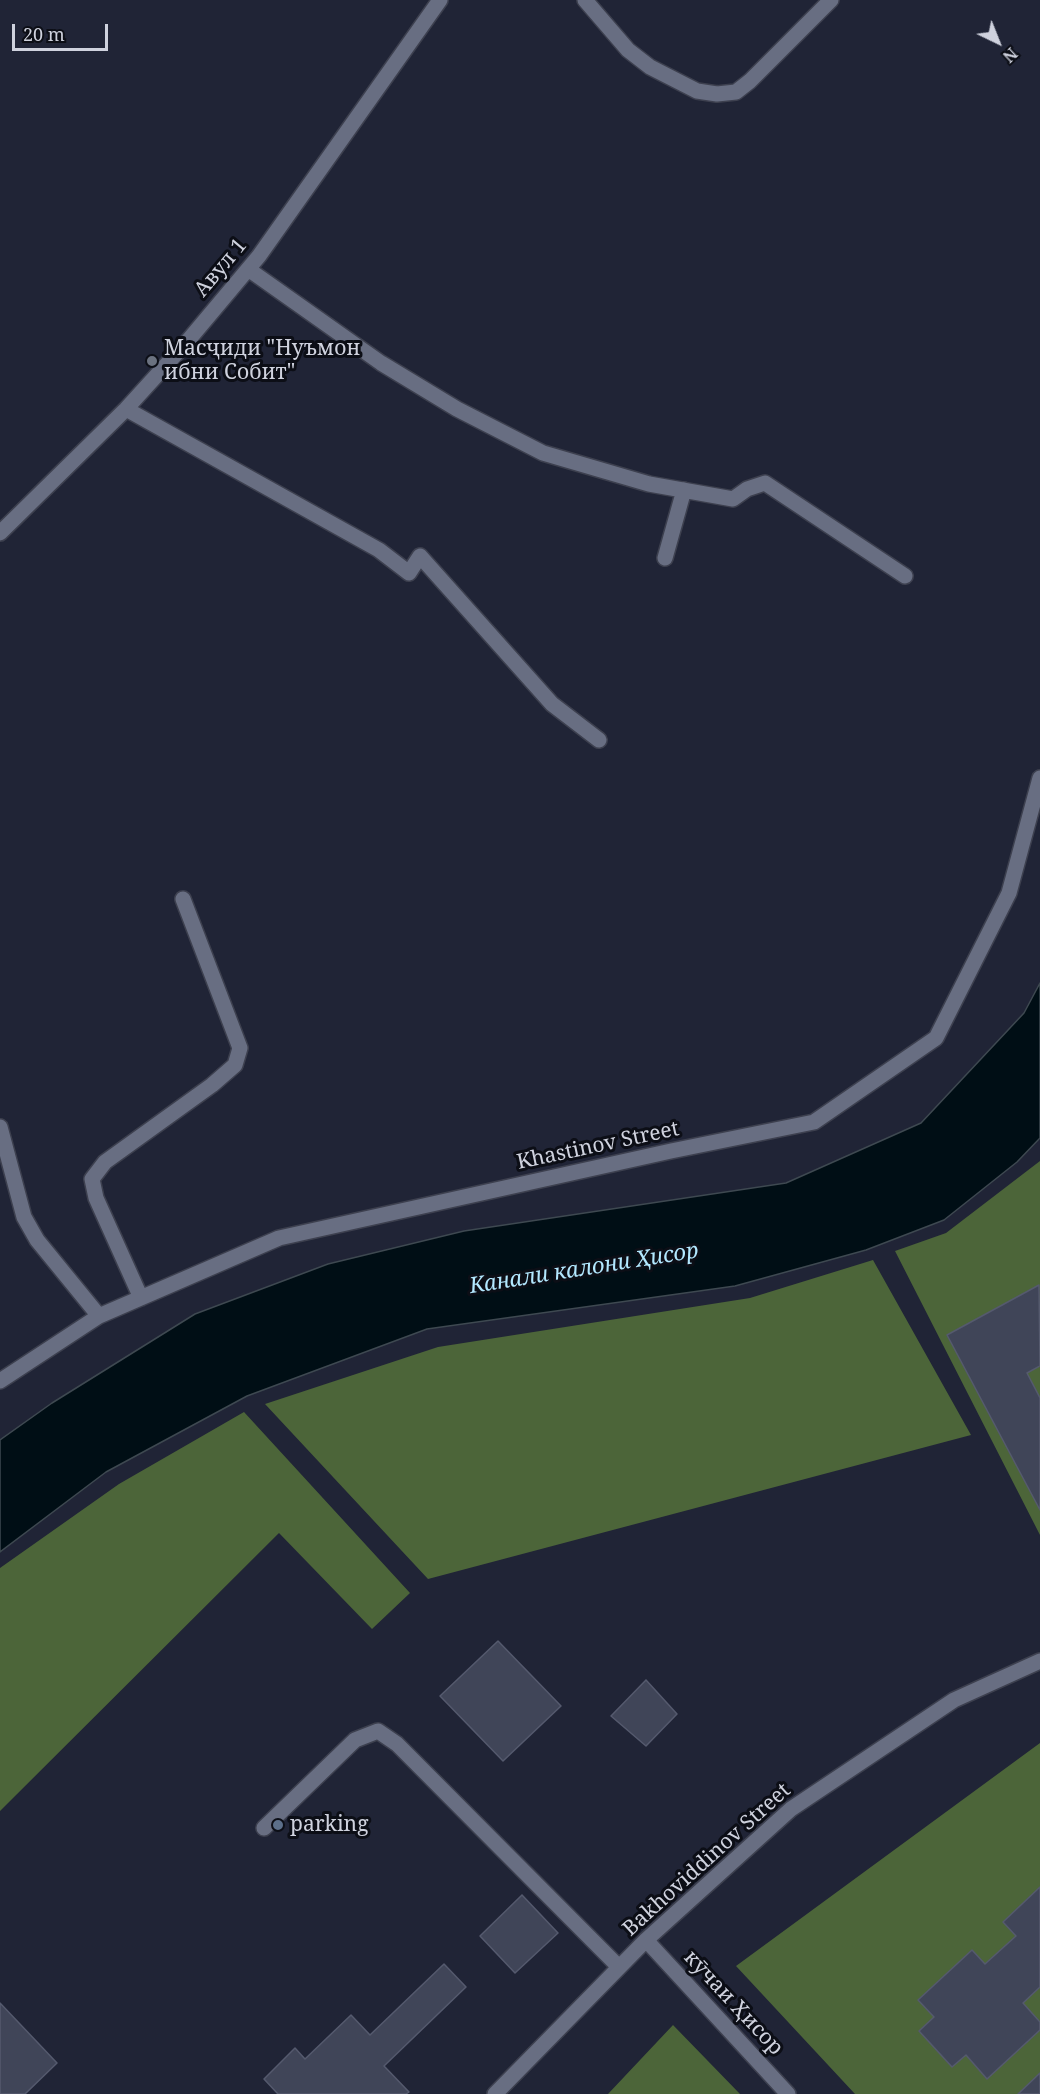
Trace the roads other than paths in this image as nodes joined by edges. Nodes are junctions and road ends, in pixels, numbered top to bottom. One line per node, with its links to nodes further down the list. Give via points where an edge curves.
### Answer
1 (440, 0): 4 (street, Авул 1)
2 (585, 0): 3 (street, via 628,50 650,67 697,91 717,94 736,92 743,87)
3 (831, 0)
4 (248, 269): 5 (street, Авул 1); 6 (street, via 381,363 532,447 649,484)
5 (126, 409): 7 (street, Авул 1); 10 (street, via 379,550 409,573 420,556 552,704)
6 (684, 490): 8 (street); 9 (street, via 733,499 765,483)
7 (0, 533)
8 (665, 558)
9 (905, 576)
10 (599, 740)
11 (1040, 778): 14 (street, Khastinov Street, via 1010,893 936,1038 814,1122 279,1238)
12 (183, 899): 14 (street, via 240,1048 235,1065 105,1162 92,1179 96,1198)
13 (0, 1127): 15 (street, via 24,1217 37,1240)
14 (141, 1298): 15 (street, Khastinov Street)
15 (99, 1316): 16 (street, Khastinov Street)
16 (0, 1381)
17 (1040, 1661): 19 (street, Bakhoviddinov Street, via 954,1700 791,1809)
18 (264, 1828): 20 (street, via 355,1740 378,1731 397,1744)
19 (646, 1940): 20 (street, Bakhoviddinov Street); 22 (street, кӯчаи Ҳисор)
20 (619, 1967): 21 (street, Bakhoviddinov Street)
21 (495, 2094)
22 (788, 2094)

